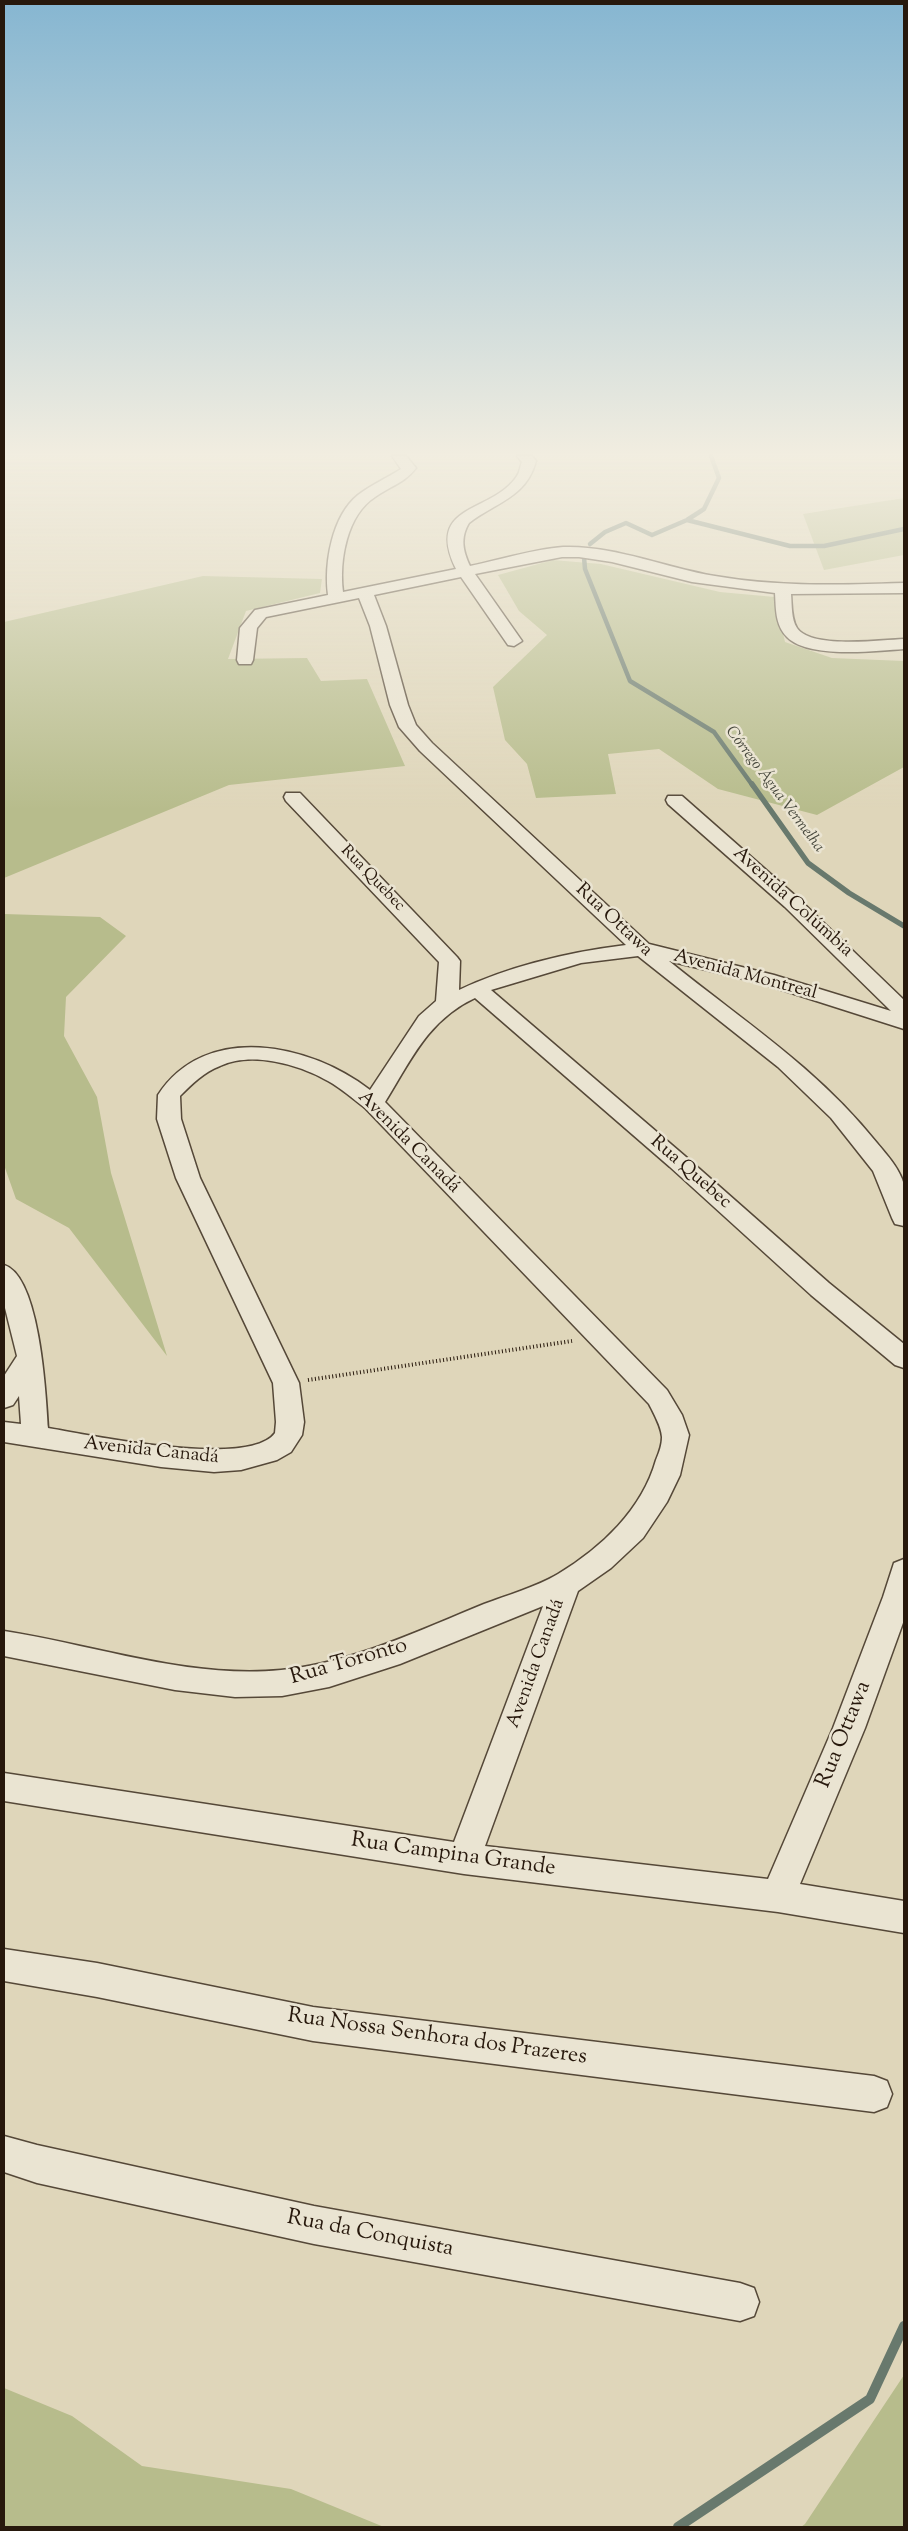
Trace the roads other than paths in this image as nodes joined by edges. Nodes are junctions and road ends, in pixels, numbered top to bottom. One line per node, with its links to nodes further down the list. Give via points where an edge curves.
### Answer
1 (335, 574): 8 (street)
2 (453, 574): 7 (street)
3 (469, 574): 9 (street)
4 (679, 574): 6 (street)
5 (904, 588): 6 (street)
6 (783, 590): 10 (street, via 785,620 794,635 832,646)
7 (365, 593): 8 (street); 14 (street, Rua Ottawa, via 408,728)
8 (336, 598): 11 (street, via 260,613 247,628)
9 (514, 641)
10 (904, 644)
11 (245, 660)
12 (293, 797): 15 (street, Rua Quebec)
13 (675, 800): 18 (street, Avenida Colúmbia, via 855,959)
14 (642, 949): 16 (street, Avenida Montreal, via 579,957); 19 (street, Avenida Montreal, via 767,979); 21 (street, Rua Ottawa, via 677,980 759,1039 841,1112 886,1172)
15 (450, 961): 16 (street, Rua Quebec); 17 (street)
16 (484, 985): 17 (street, Avenida Montreal); 24 (street, Rua Quebec, via 820,1289)
17 (447, 1003): 20 (street, Avenida Montreal, via 427,1021)
18 (904, 1012)
19 (904, 1022)
20 (373, 1103): 27 (street, Avenida Canadá, via 330,1072 306,1062 251,1055 214,1059 187,1075 169,1095 169,1119 188,1178 286,1383 290,1422 288,1435 281,1445 267,1453 242,1459 214,1461); 29 (street, Avenida Canadá, via 658,1397 670,1418 676,1437 670,1468 650,1507 603,1559)
21 (904, 1218)
22 (4, 1274): 23 (street, via 11,1284)
23 (30, 1356): 25 (street); 27 (street)
24 (904, 1358)
25 (4, 1398)
26 (4, 1432): 27 (street, Avenida Canadá)
27 (35, 1438)
28 (904, 1571): 33 (street, Rua Ottawa, via 898,1597 849,1728)
29 (566, 1584): 30 (street, Rua Toronto, via 400,1651 329,1674 282,1683 234,1684 175,1677); 32 (street, Avenida Canadá)
30 (4, 1643)
31 (4, 1787): 32 (street, Rua Campina Grande)
32 (464, 1859): 33 (street, Rua Campina Grande)
33 (778, 1896): 34 (street, Rua Campina Grande)
34 (904, 1917)
35 (4, 1965): 36 (street, Rua Nossa Senhora dos Prazeres, via 97,1980 313,2024)
36 (874, 2094)
37 (4, 2154): 38 (street, Rua da Conquista, via 314,2225)
38 (740, 2302)

